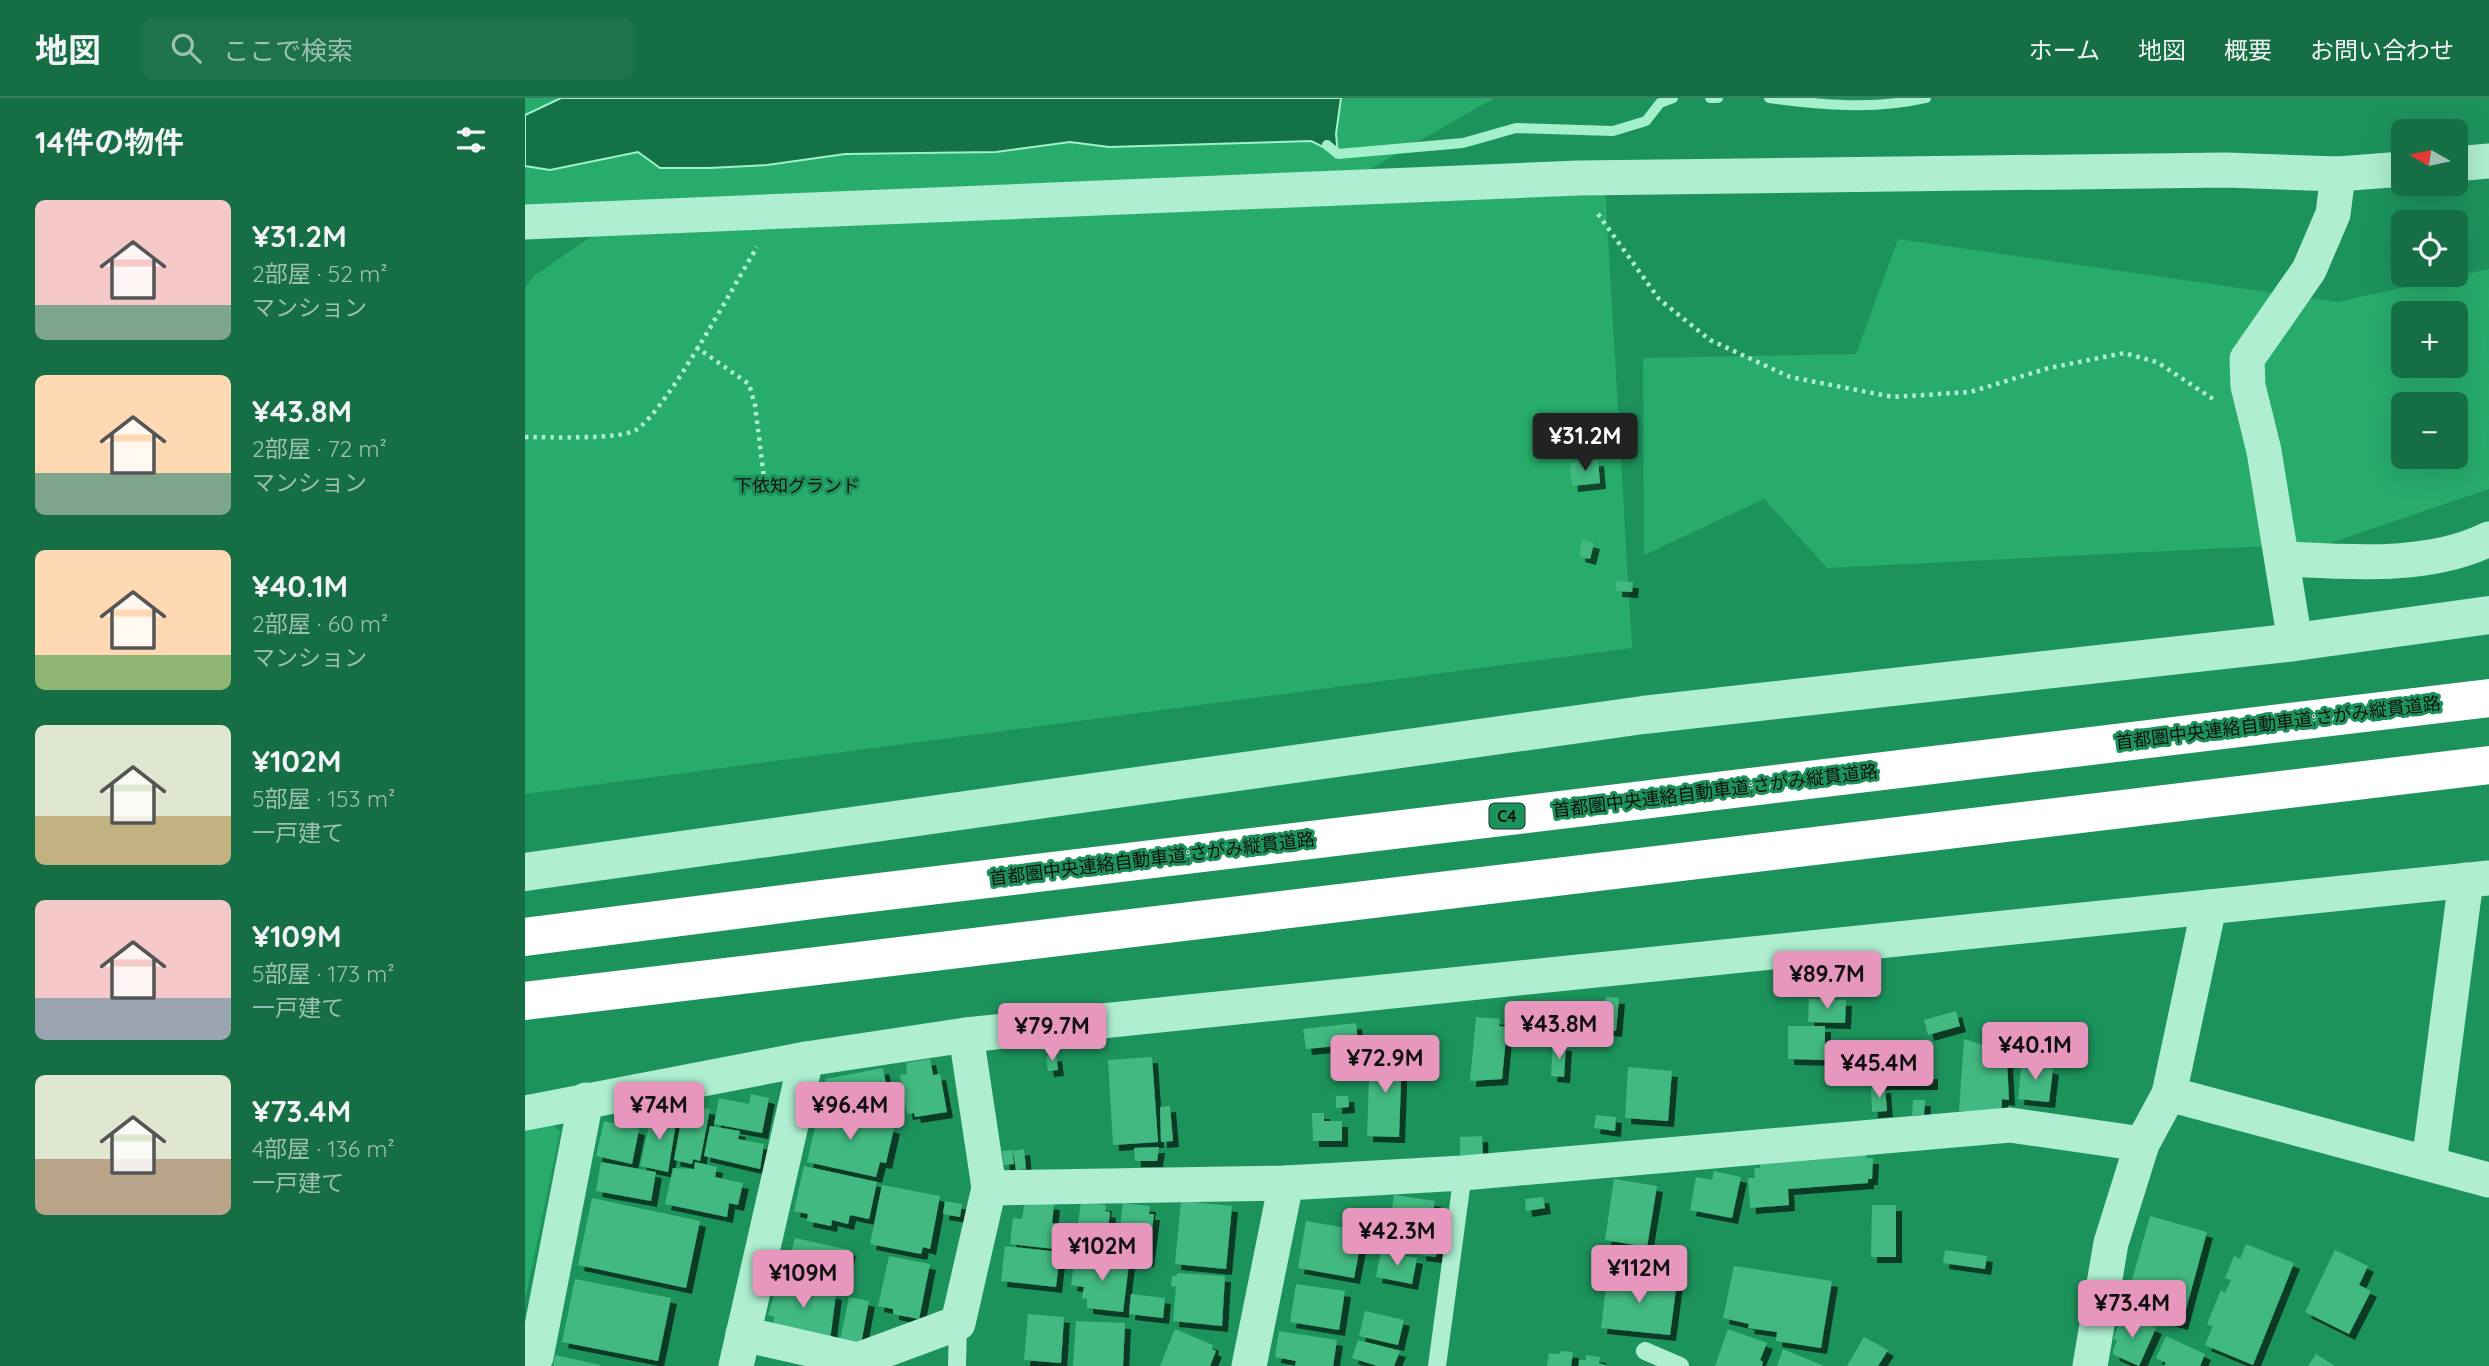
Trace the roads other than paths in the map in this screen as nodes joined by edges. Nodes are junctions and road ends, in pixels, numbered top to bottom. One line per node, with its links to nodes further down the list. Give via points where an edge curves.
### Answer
1 (2489, 161): 2 (street)
2 (2468, 163)
3 (2391, 170): 4 (street)
4 (2338, 174): 5 (street, via 2226,170 1578,178); 7 (street, via 2333,214 2309,270 2247,359)
5 (525, 222)
6 (2489, 539): 7 (street, via 2468,549 2415,559)
7 (2284, 559): 9 (street)
8 (2489, 615): 9 (street)
9 (2295, 642): 12 (street, via 1643,715)
10 (2489, 698): 15 (highway, 首都圏中央連絡自動車道;さがみ縦貫道路 / C4)
11 (2489, 765): 16 (highway)
12 (525, 873)
13 (2477, 879): 14 (street); 23 (street)
14 (2209, 907): 17 (street); 19 (street)
15 (525, 937)
16 (525, 1001)
17 (966, 1035): 18 (street); 27 (street)
18 (806, 1059): 20 (street); 29 (street)
19 (2169, 1094): 22 (street); 23 (street)
20 (586, 1101): 21 (street); 32 (street, via 536,1357)
21 (525, 1113)
22 (2142, 1144): 24 (street, via 2010,1125); 37 (street, via 2111,1243)
23 (2429, 1163): 25 (street)
24 (1463, 1173): 26 (street); 35 (lane)
25 (2489, 1180)
26 (1286, 1183): 27 (street); 34 (street)
27 (989, 1188): 28 (street)
28 (958, 1323): 31 (street); 33 (lane)
29 (739, 1350): 31 (street)
30 (1645, 1351): 36 (lane)
31 (858, 1363)
32 (525, 1364)
33 (957, 1366)
34 (1249, 1366)
35 (1437, 1366)
36 (1680, 1366)
37 (2090, 1366)

